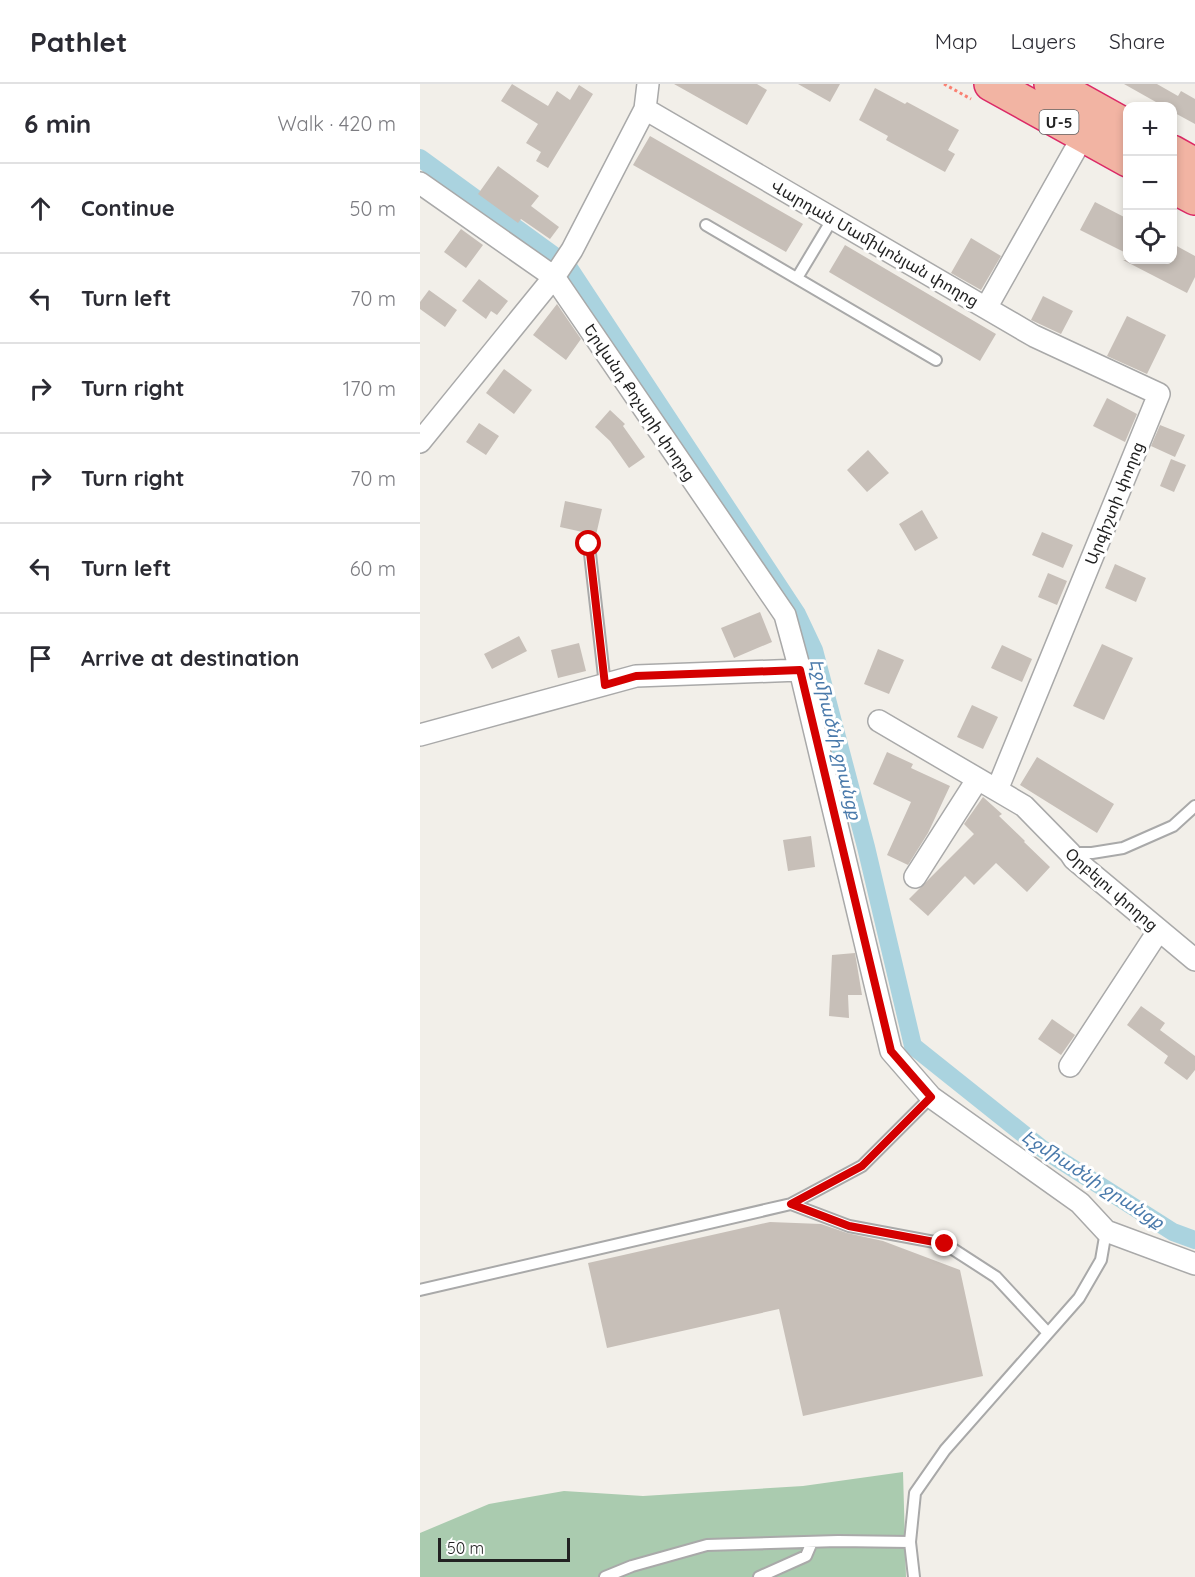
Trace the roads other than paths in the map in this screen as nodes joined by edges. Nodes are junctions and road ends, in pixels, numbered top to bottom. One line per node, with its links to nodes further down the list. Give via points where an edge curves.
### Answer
1 (648, 84): 4 (street)
2 (991, 84): 6 (highway, Մ-5)
3 (1051, 84): 5 (highway, Մ-5)
4 (645, 109): 13 (street, Վարդան Մամիկոնյան փողոց); 15 (street)
5 (1123, 124)
6 (1083, 136): 8 (highway, Մ-5); 17 (street, Վարդան Մամիկոնյան փողոց)
7 (1177, 154): 9 (highway)
8 (1123, 157)
9 (1195, 165)
10 (420, 183): 15 (street, Երվանդ Քոչարի փողոց)
11 (1177, 188): 12 (highway)
12 (1195, 198)
13 (833, 218): 16 (lane); 17 (street, Վարդան Մամիկոնյան փողոց)
14 (706, 225): 16 (lane)
15 (554, 277): 19 (street); 21 (street, Երվանդ Քոչարի փողոց, via 785,615)
16 (796, 278): 18 (lane)
17 (986, 308): 26 (street, Արգիշտի փողոց, via 1034,336 1159,394)
18 (936, 360)
19 (420, 441)
20 (589, 544): 22 (lane)
21 (800, 670): 22 (street, via 636,676); 33 (street, Երվանդ Քոչարի փողոց, via 891,1051)
22 (605, 685): 24 (street)
23 (879, 721): 25 (street, Օրբելու փողոց)
24 (420, 735)
25 (977, 780): 26 (street, Օրբելու փողոց); 29 (street)
26 (997, 790): 28 (street, Օրբելու փողոց, via 1024,806)
27 (1195, 806): 28 (lane, via 1173,826 1123,848)
28 (1070, 853): 30 (street, Օրբելու փողոց)
29 (915, 878)
30 (1159, 930): 31 (street, Օրբելու փողոց); 32 (street)
31 (1195, 960)
32 (1070, 1066)
33 (931, 1097): 34 (lane, via 862,1166); 35 (street, Երվանդ Քոչարի փողոց, via 1080,1203)
34 (791, 1204): 37 (lane); 38 (lane, via 849,1226 945,1244 996,1277)
35 (1106, 1231): 36 (street, Երվանդ Քոչարի փողոց); 38 (lane, via 1101,1260 1085,1289)
36 (1195, 1264)
37 (420, 1290)
38 (1048, 1333): 40 (lane, via 945,1450 915,1492)
39 (812, 1542): 40 (lane); 41 (lane, via 707,1545); 42 (lane, via 806,1556)
40 (910, 1542): 43 (lane)
41 (605, 1577)
42 (759, 1577)
43 (914, 1577)

